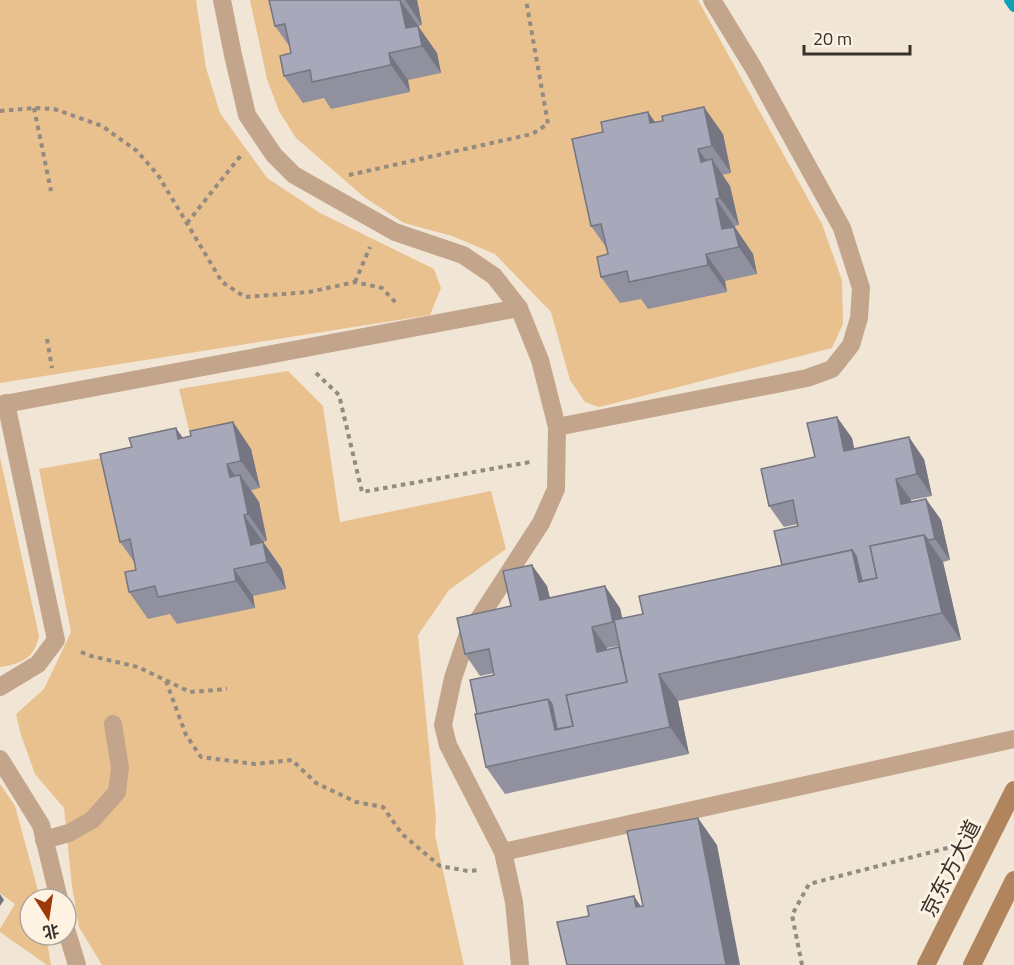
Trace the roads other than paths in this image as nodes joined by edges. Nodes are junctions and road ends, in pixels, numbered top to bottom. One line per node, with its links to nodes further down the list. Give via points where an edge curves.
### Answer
1 (222, 0): 3 (street, via 248,115 274,155 294,175 394,232 463,255 494,276)
2 (712, 0): 5 (street, via 842,228 861,288 859,318 851,345 832,369 807,378)
3 (519, 308): 4 (street); 5 (street, via 540,360)
4 (3, 404): 6 (street, via 56,640 38,664)
5 (558, 427): 12 (street, via 556,489 541,523 467,637 442,725 448,745)
6 (0, 687)
7 (114, 724): 11 (street, via 120,768 117,792 92,820 69,833)
8 (1014, 739): 12 (street)
9 (0, 759): 11 (street, via 41,825)
10 (1014, 790): 18 (main road, 京东方大道)
11 (44, 840): 14 (street)
12 (505, 860): 17 (street)
13 (1014, 880): 19 (main road)
14 (56, 887)
15 (72, 947): 16 (street)
16 (77, 965)
17 (520, 965)
18 (926, 965)
19 (972, 965)

